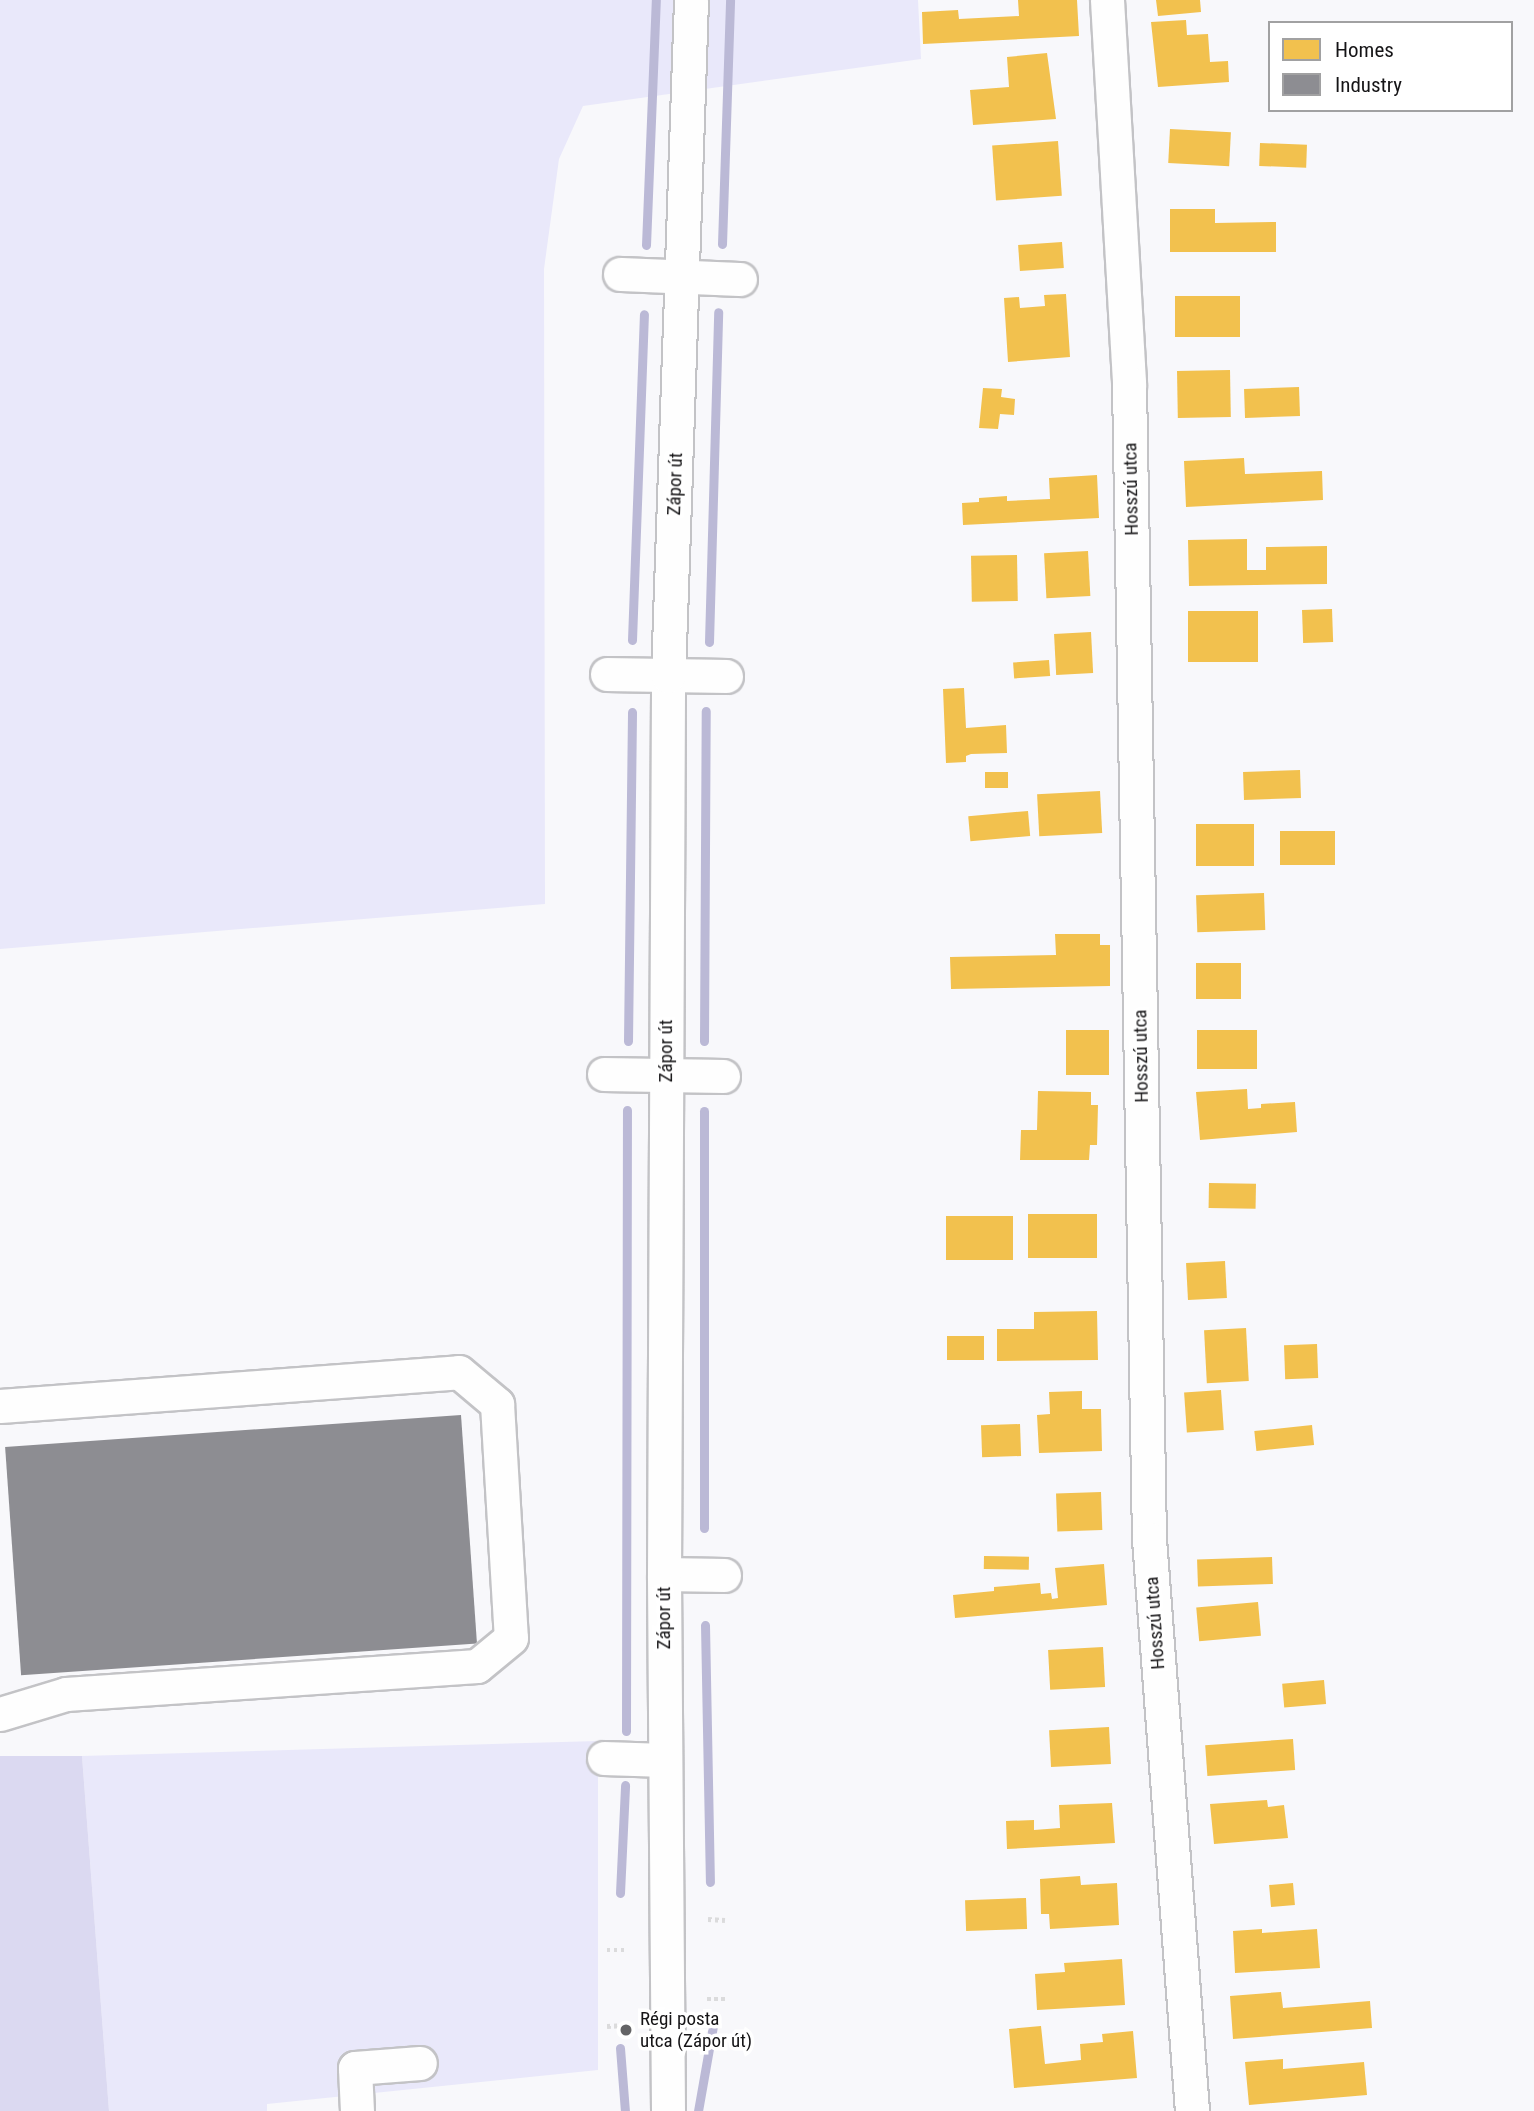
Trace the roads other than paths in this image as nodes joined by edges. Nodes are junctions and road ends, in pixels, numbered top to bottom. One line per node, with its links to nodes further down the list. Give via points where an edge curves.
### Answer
1 (691, 0): 4 (street, Zápor út)
2 (1107, 0): 21 (street, Hosszú utca, via 1129,383 1149,1539)
3 (620, 274): 4 (street)
4 (683, 276): 5 (street); 7 (street, Zápor út)
5 (740, 279)
6 (607, 674): 7 (street)
7 (668, 676): 8 (street); 10 (street, Zápor út)
8 (726, 676)
9 (604, 1074): 10 (street)
10 (666, 1075): 11 (street); 13 (street, Zápor út)
11 (723, 1076)
12 (0, 1406): 15 (street, via 459,1372 497,1404 511,1638 477,1666 66,1694)
13 (664, 1574): 14 (street); 17 (street, Zápor út)
14 (724, 1575)
15 (0, 1714)
16 (604, 1758): 17 (street)
17 (665, 1760): 19 (street, Zápor út)
18 (420, 2063): 20 (street, via 355,2068)
19 (666, 2108)
20 (357, 2111)
21 (1192, 2111)

